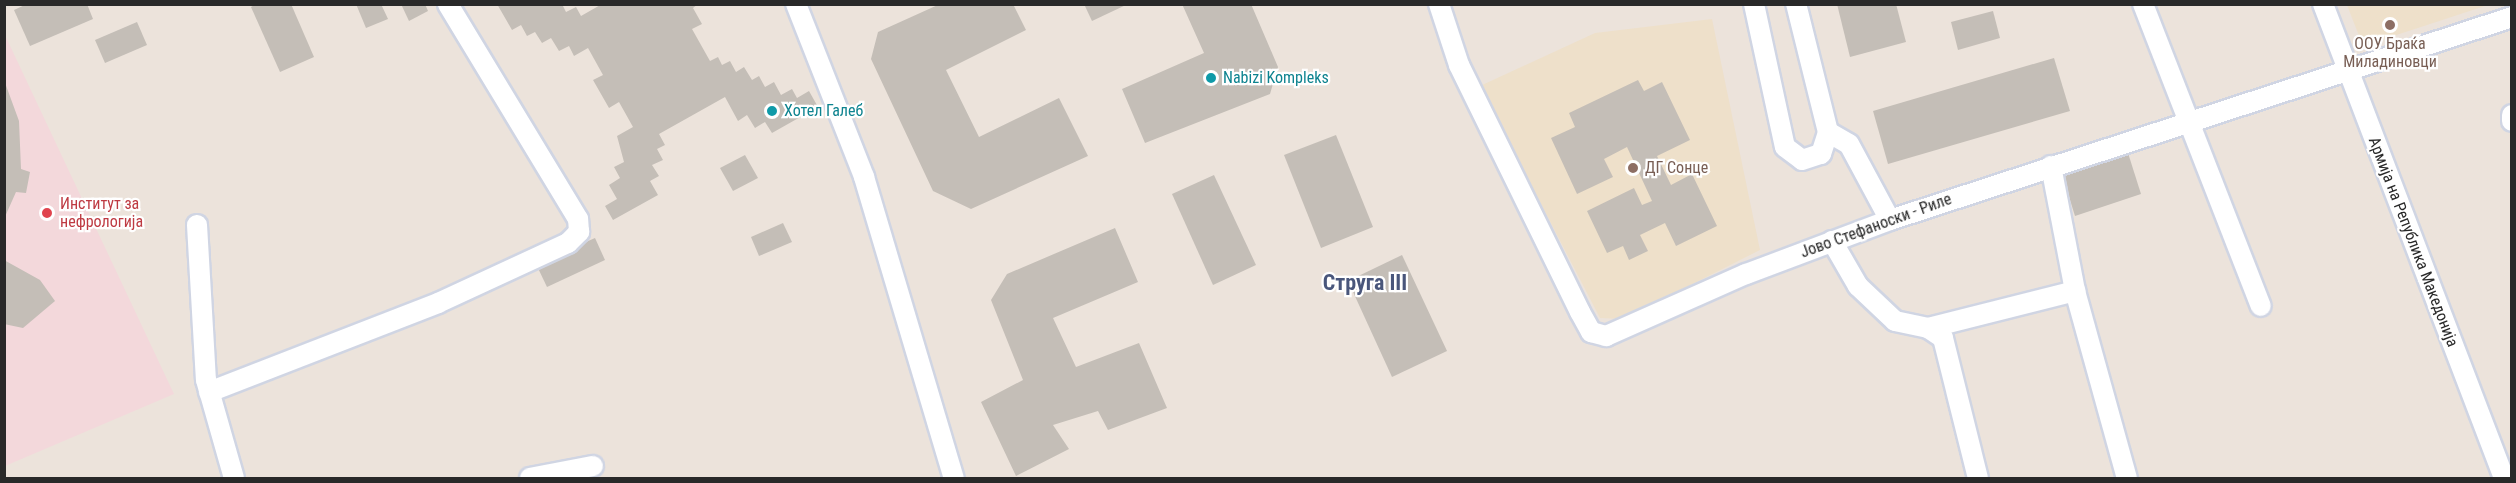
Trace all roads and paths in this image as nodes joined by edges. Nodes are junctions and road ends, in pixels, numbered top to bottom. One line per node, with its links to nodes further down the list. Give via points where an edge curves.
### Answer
1 (448, 4): 21 (street, via 578,219 579,232 568,243 438,303)
2 (796, 4): 26 (street, via 864,177)
3 (1439, 4): 17 (street, Јово Стефаноски - Риле, via 1460,65 1591,332 1606,336 1628,330)
4 (1754, 4): 13 (street, via 1785,147 1802,160 1821,154)
5 (1796, 4): 13 (street)
6 (2143, 4): 12 (street)
7 (2323, 4): 9 (street, Армија на Република Македонија)
8 (2511, 16): 9 (street, Јово Стефаноски - Риле)
9 (2346, 68): 12 (street, Јово Стефаноски - Риле); 23 (street, Армија на Република Македонија)
10 (2511, 115): 11 (street)
11 (2511, 121)
12 (2190, 122): 14 (street, Јово Стефаноски - Риле); 19 (street)
13 (1828, 132): 15 (street, via 1849,144)
14 (2051, 166): 15 (street, Јово Стефаноски - Риле); 18 (street)
15 (1890, 220): 17 (street, Јово Стефаноски - Риле)
16 (197, 225): 21 (street)
17 (1832, 241): 20 (street, via 1858,286 1895,321)
18 (2075, 291): 20 (street); 28 (street)
19 (2261, 306)
20 (1928, 328): 27 (street, via 1943,338)
21 (209, 392): 24 (street)
22 (593, 466): 25 (street)
23 (2505, 467)
24 (234, 478)
25 (530, 478)
26 (954, 478)
27 (1978, 478)
28 (2127, 478)

